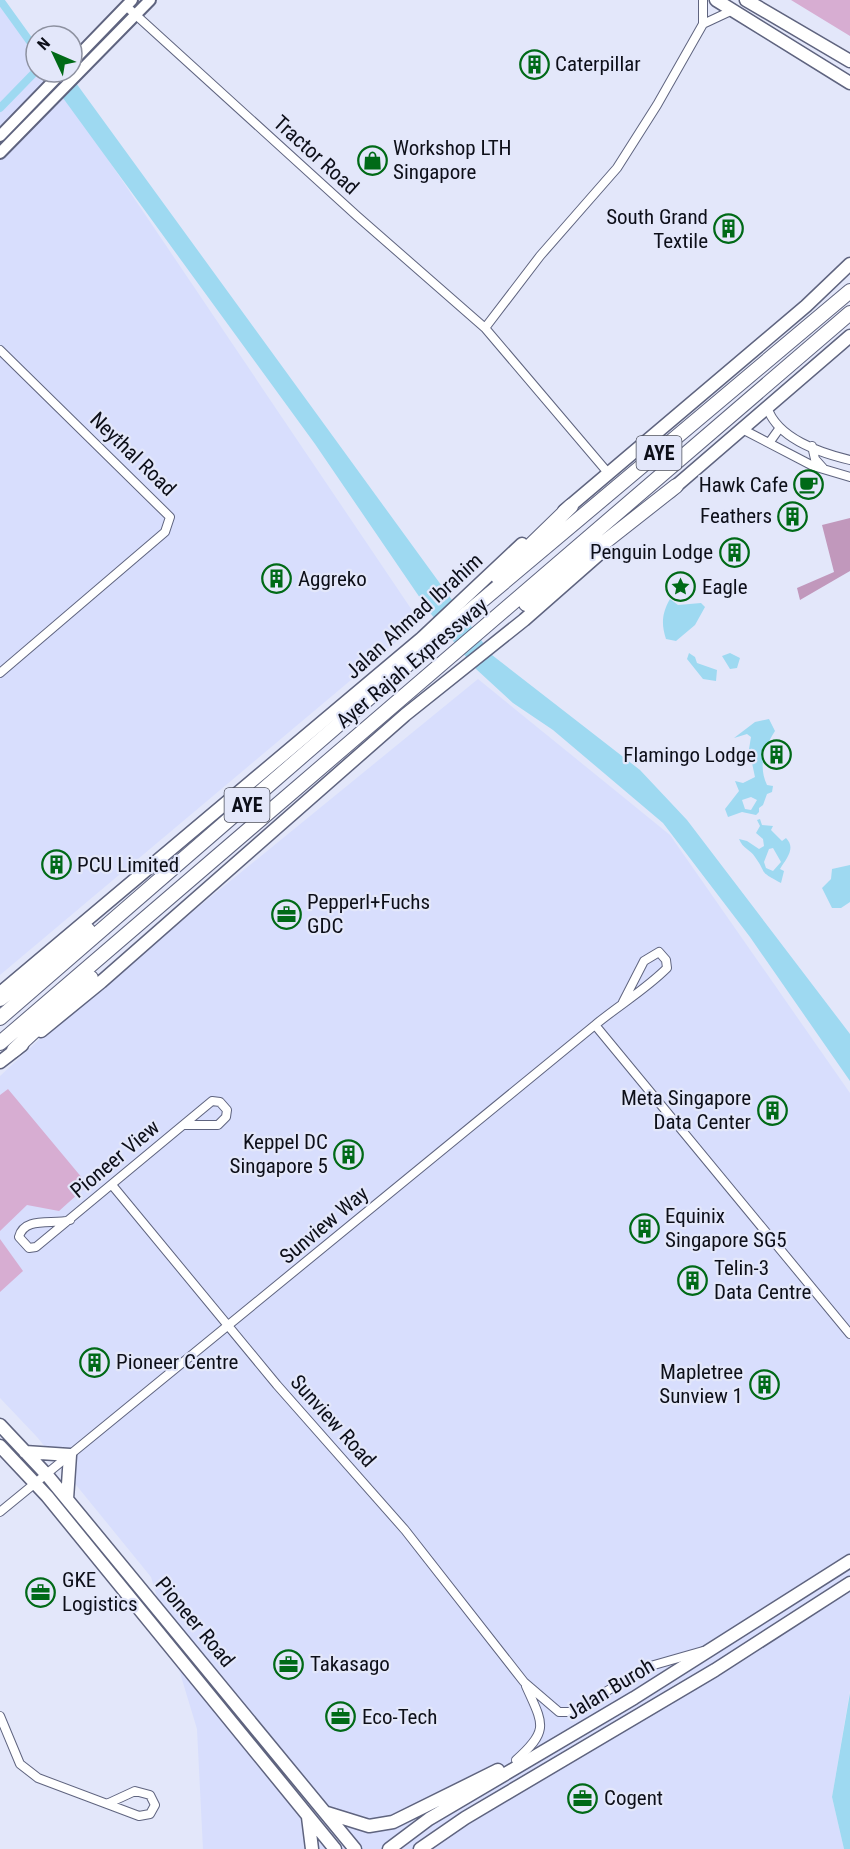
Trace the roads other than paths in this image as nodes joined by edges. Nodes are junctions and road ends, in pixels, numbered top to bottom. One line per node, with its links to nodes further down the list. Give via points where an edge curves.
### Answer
1 (150, 0): 7 (main road)
2 (702, 0): 8 (street)
3 (716, 0): 6 (main road)
4 (746, 0): 10 (main road)
5 (129, 3): 7 (street, Tractor Road); 9 (main road)
6 (733, 10): 8 (street); 11 (main road)
7 (135, 16): 13 (main road); 19 (street, Tractor Road)
8 (703, 24): 19 (street, via 622,161 540,256)
9 (84, 50)
10 (850, 61)
11 (850, 83)
12 (54, 84): 13 (main road)
13 (44, 99): 14 (main road); 15 (main road)
14 (0, 135)
15 (0, 153)
16 (850, 264): 30 (main road, Jalan Ahmad Ibrahim)
17 (850, 291): 34 (highway, Ayer Rajah Expressway / AYE)
18 (850, 313): 35 (highway, Ayer Rajah Expressway / AYE)
19 (485, 328): 30 (street, Tractor Road)
20 (850, 336): 22 (main road)
21 (2, 355): 36 (street, Neythal Road, via 170,517 165,531)
22 (767, 407): 23 (main road); 24 (street)
23 (742, 429): 25 (street); 32 (main road)
24 (778, 429): 25 (street); 26 (street)
25 (769, 443): 27 (street)
26 (812, 446): 27 (street); 28 (street); 29 (street, via 815,459)
27 (801, 460): 29 (street)
28 (850, 460)
29 (824, 469): 31 (street)
30 (609, 474): 33 (main road, Jalan Ahmad Ibrahim)
31 (850, 477)
32 (676, 486): 35 (highway, via 516,612); 45 (main road, via 524,620 310,796 67,1012)
33 (571, 506): 34 (highway, via 473,601); 39 (main road, Jalan Ahmad Ibrahim, via 536,530 422,638)
34 (466, 614): 37 (highway, Ayer Rajah Expressway / AYE)
35 (488, 626): 38 (highway, Ayer Rajah Expressway / AYE)
36 (0, 673)
37 (145, 892): 40 (highway, via 105,917); 42 (highway, Ayer Rajah Expressway / AYE)
38 (109, 952): 44 (highway, Ayer Rajah Expressway / AYE); 45 (highway, via 103,966)
39 (0, 993)
40 (0, 999)
41 (623, 1002): 41 (street, Sunview Way, via 644,961 658,952 666,960 667,968 632,999); 43 (street, Sunview Way)
42 (0, 1018)
43 (595, 1025): 50 (street, Sunview Way); 51 (street)
44 (0, 1043)
45 (14, 1050): 46 (main road)
46 (0, 1062)
47 (184, 1125): 47 (street, Pioneer View, via 212,1101 220,1102 227,1110 218,1125); 48 (street, Pioneer View)
48 (112, 1185): 49 (street, Pioneer View); 50 (street, Sunview Road)
49 (70, 1220): 49 (street, Pioneer View, via 34,1249 19,1237 34,1222)
50 (229, 1326): 55 (street, Sunview Way); 63 (street, Sunview Road, via 405,1530)
51 (850, 1334)
52 (0, 1425): 54 (main road, Pioneer Road)
53 (0, 1446): 57 (main road, Pioneer Road)
54 (25, 1452): 55 (main road); 56 (main road, Pioneer Road)
55 (70, 1455): 56 (street, Sunview Way); 58 (main road)
56 (47, 1475): 57 (street, Sunview Way); 58 (main road, Pioneer Road)
57 (36, 1484): 59 (street, Sunview Way); 69 (main road, Pioneer Road)
58 (66, 1499): 68 (main road, Pioneer Road)
59 (0, 1512)
60 (850, 1561): 62 (main road, Jalan Buroh)
61 (850, 1583): 70 (main road, Jalan Buroh)
62 (713, 1649): 63 (street, Sunview Road, via 647,1667 572,1712 559,1712); 65 (main road, Jalan Buroh)
63 (524, 1682): 66 (street, Sunview Road, via 541,1716 540,1729 534,1744)
64 (0, 1716): 67 (street, via 20,1764 38,1778)
65 (567, 1738): 66 (main road); 74 (main road, Jalan Buroh, via 429,1819)
66 (516, 1760): 68 (main road, via 393,1822 369,1826)
67 (109, 1803): 67 (street, via 135,1791 150,1795 155,1805 143,1817)
68 (327, 1813): 73 (main road, Pioneer Road)
69 (308, 1816): 71 (main road); 72 (main road, Pioneer Road)
70 (422, 1848)
71 (312, 1849)
72 (335, 1849)
73 (354, 1849)
74 (389, 1849)

